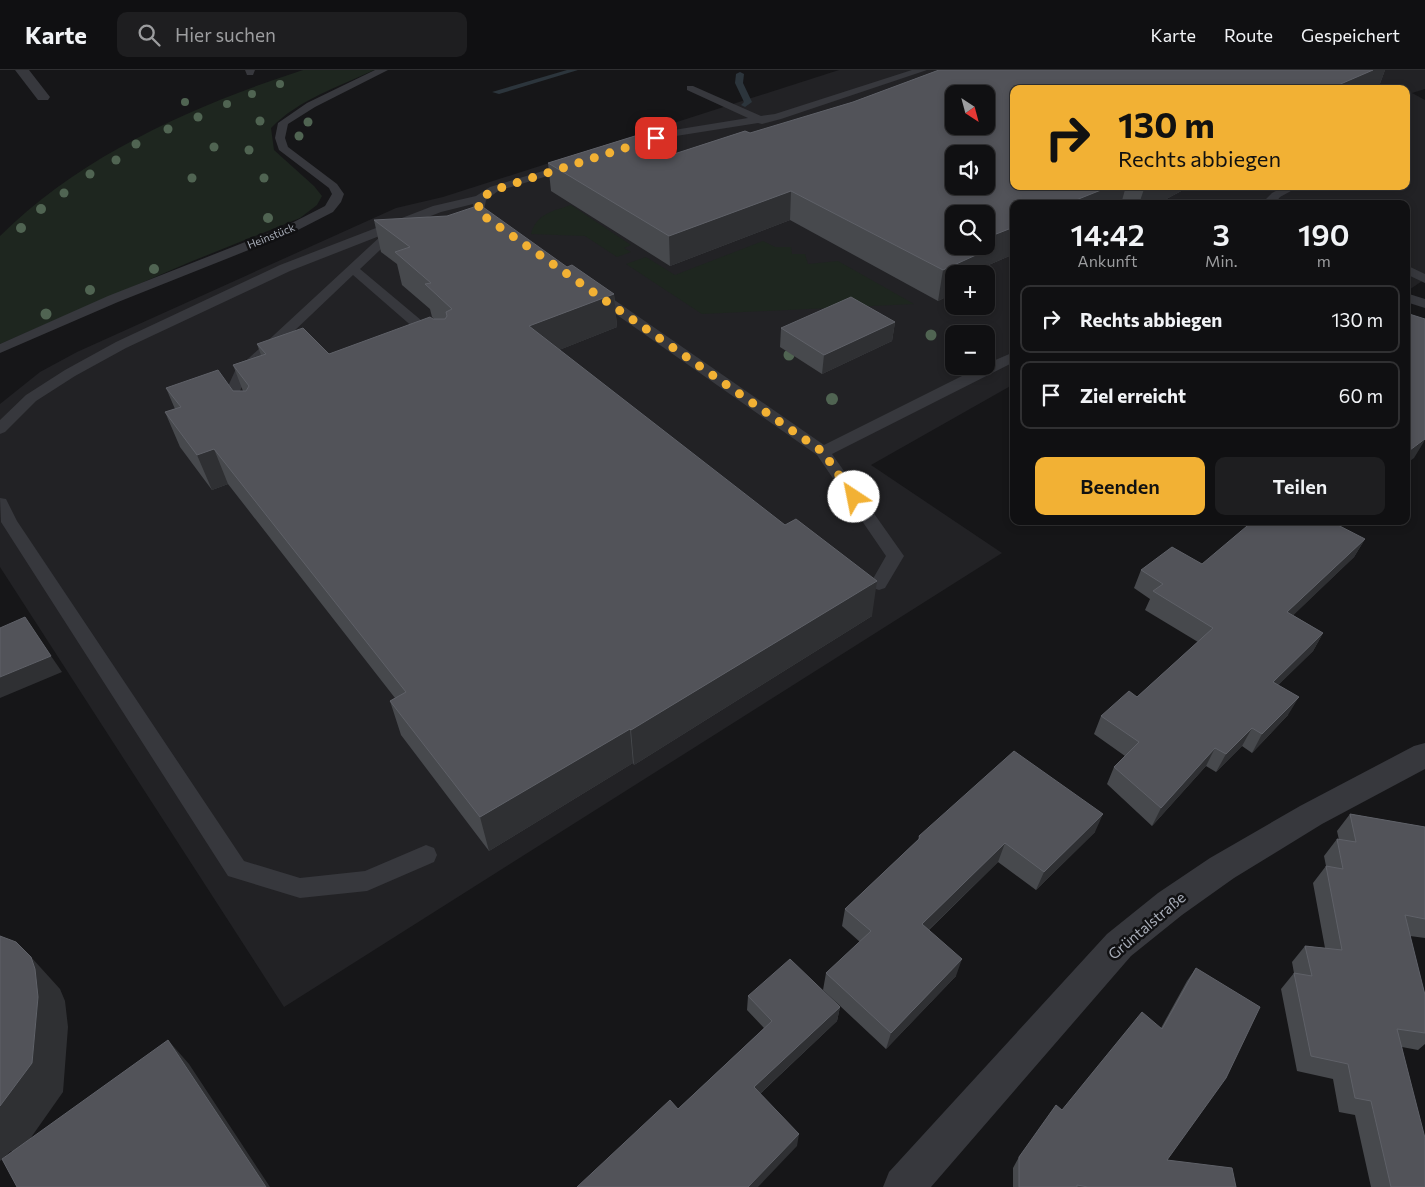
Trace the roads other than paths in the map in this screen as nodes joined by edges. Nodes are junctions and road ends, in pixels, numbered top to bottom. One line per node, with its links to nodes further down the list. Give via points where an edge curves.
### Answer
1 (22, 70): 5 (street)
2 (383, 70): 23 (lane, Heinstück, via 310,105 283,123 280,138 283,148 333,186 338,194 335,202 321,215)
3 (922, 70): 6 (lane)
4 (690, 88): 6 (lane)
5 (43, 97)
6 (762, 121): 7 (lane, via 674,133)
7 (608, 154)
8 (589, 160): 10 (lane, via 494,190)
9 (1288, 190): 11 (lane)
10 (480, 199): 12 (lane, via 437,209); 13 (lane, via 478,212)
11 (1273, 200)
12 (402, 223): 16 (lane); 26 (lane, via 285,268 121,345 31,398)
13 (503, 229)
14 (1410, 264): 15 (lane)
15 (1425, 268)
16 (353, 269): 22 (lane); 25 (lane, via 240,374 232,393)
17 (1410, 271): 18 (lane)
18 (1425, 279)
19 (584, 285): 27 (lane)
20 (1410, 298): 21 (lane)
21 (1425, 304)
22 (445, 348)
23 (0, 349)
24 (1010, 358): 27 (lane)
25 (252, 421)
26 (0, 429)
27 (823, 452): 29 (lane, via 895,556)
28 (0, 503): 31 (lane, via 9,522 236,869 300,888 366,880)
29 (879, 584)
30 (1425, 755): 32 (street, Grüntalstraße, via 1311,815 1222,868 1141,927 1120,945)
31 (426, 855)
32 (904, 1187)

